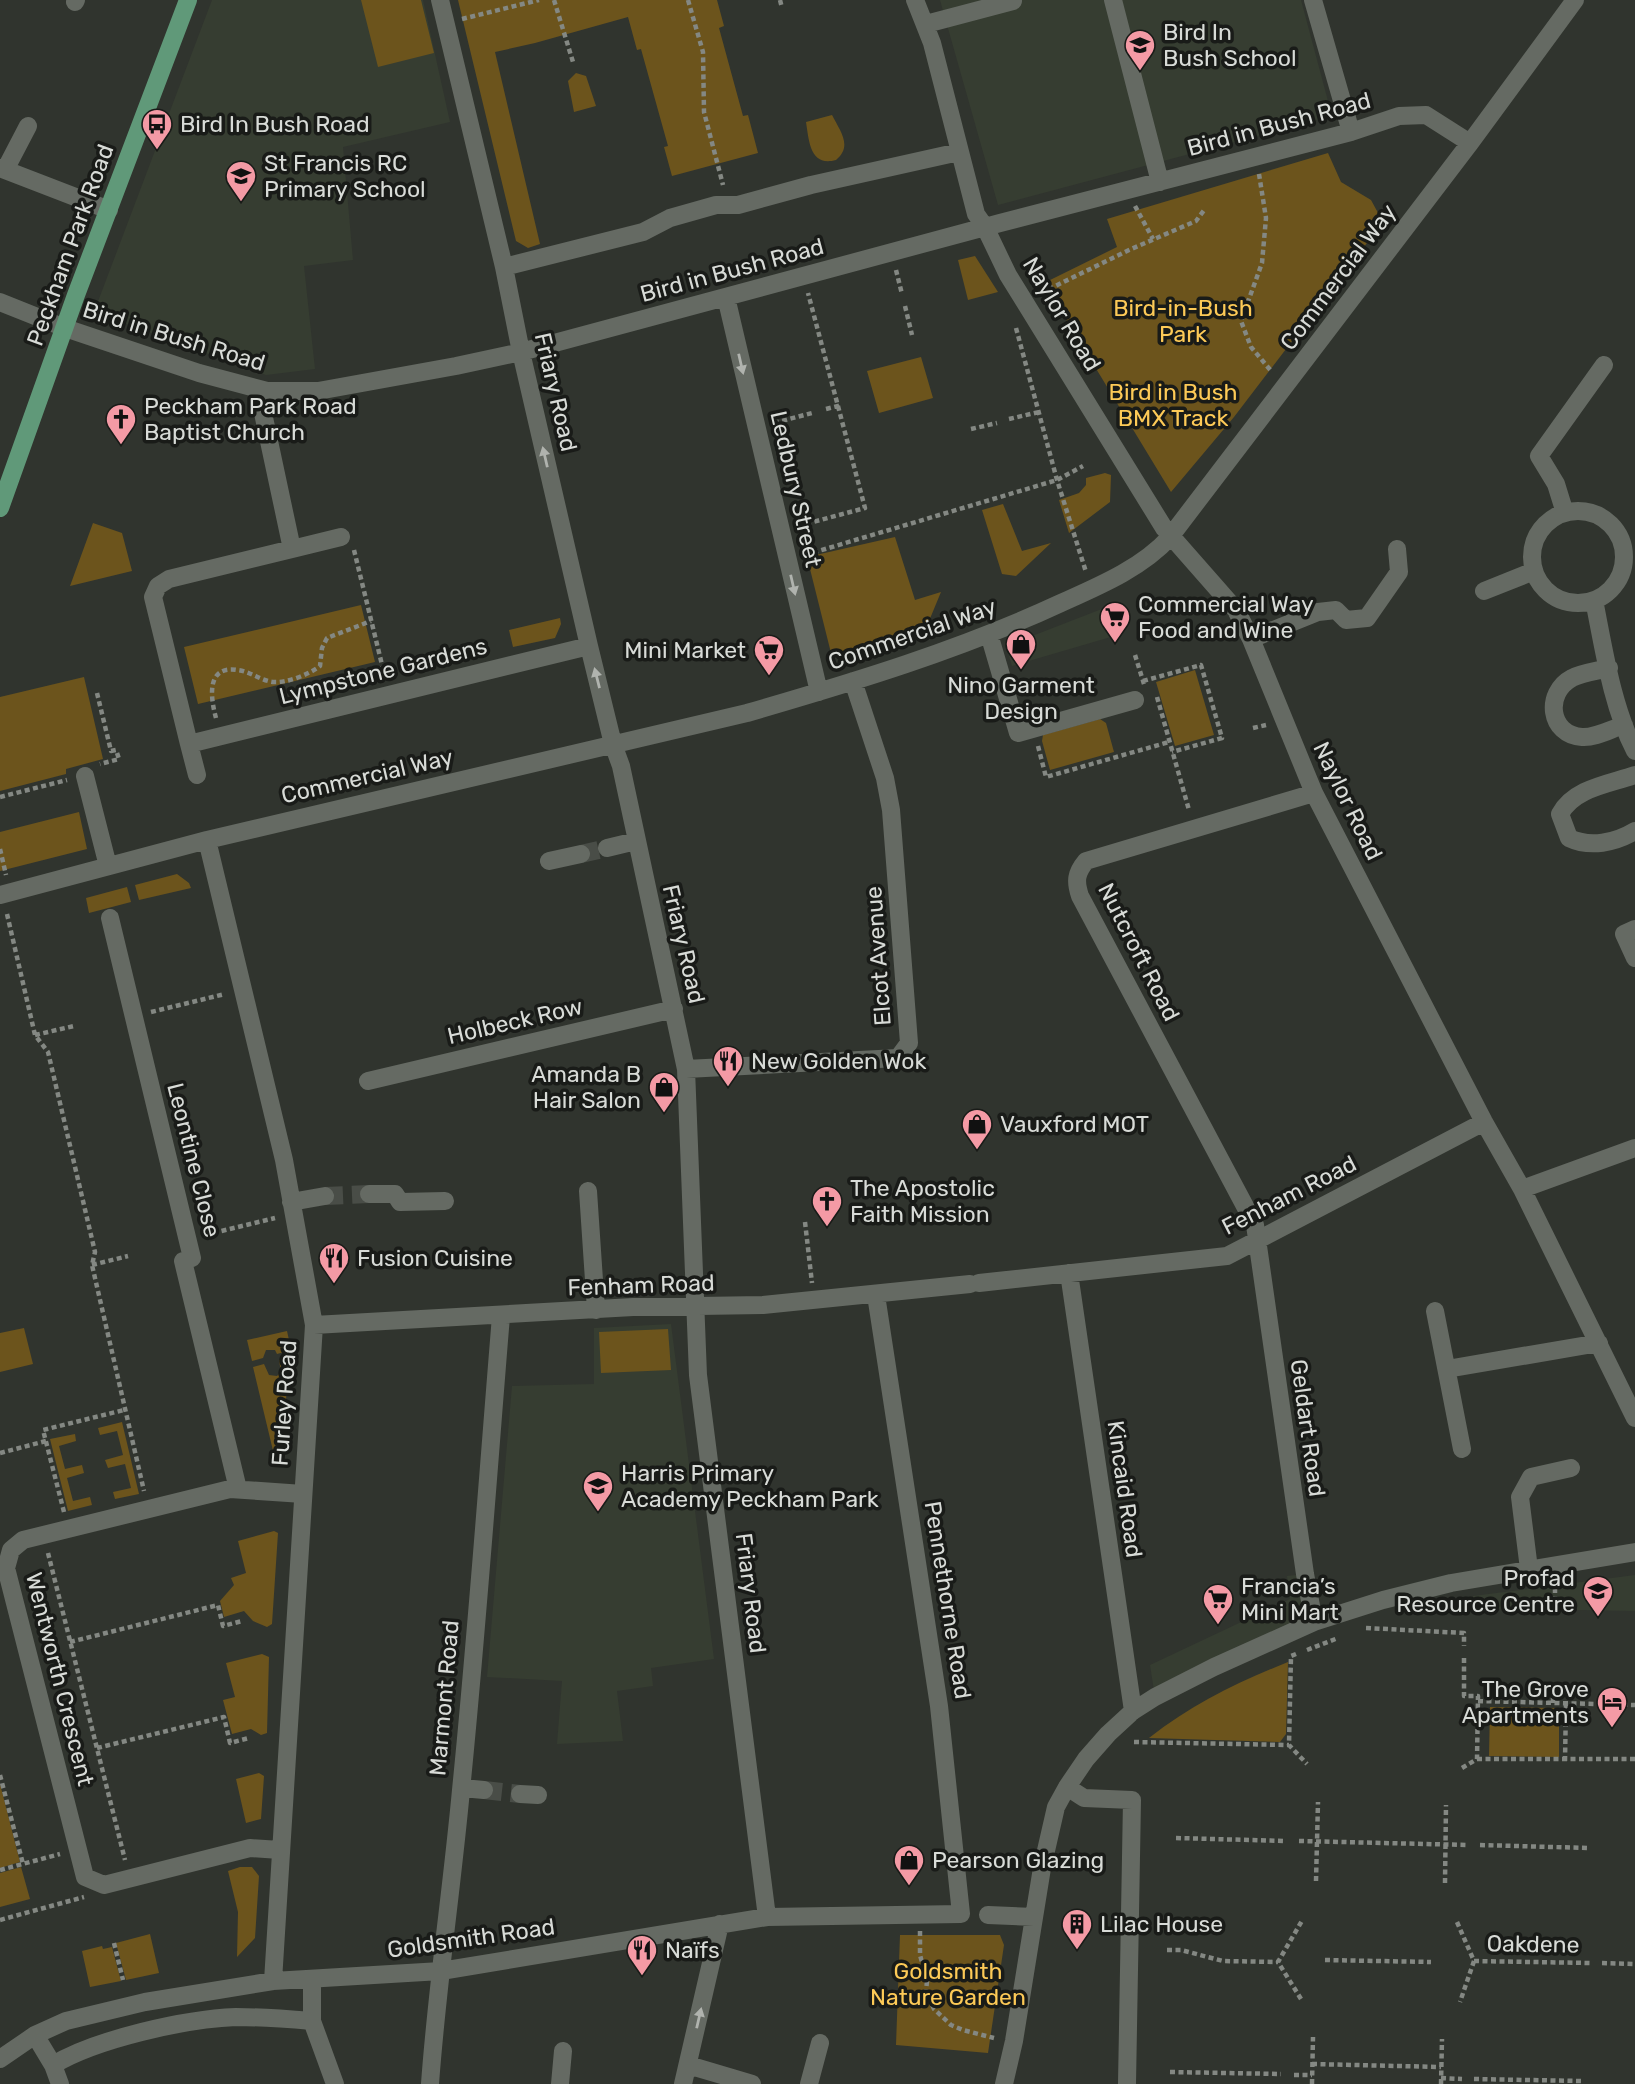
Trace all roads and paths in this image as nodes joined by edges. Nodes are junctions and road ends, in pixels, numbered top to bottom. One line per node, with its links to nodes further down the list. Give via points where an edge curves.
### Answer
1 (188, 0): 26 (main road, Peckham Park Road)
2 (440, 0): 13 (street, Friary Road)
3 (539, 0): 13 (path)
4 (554, 0): 15 (path)
5 (688, 0): 24 (path, via 704,52 704,112 724,190)
6 (780, 0): 12 (path)
7 (915, 0): 14 (street, Naylor Road)
8 (1113, 0): 22 (street)
9 (1313, 0): 17 (street)
10 (1575, 0): 18 (street, Commercial Way)
11 (1013, 1): 14 (street)
12 (782, 8)
13 (446, 23): 29 (street, Friary Road)
14 (926, 24): 19 (street, Naylor Road)
15 (573, 62)
16 (28, 125): 20 (street)
17 (1351, 132): 18 (street, Bird in Bush Road, via 1399,116 1426,115); 22 (street, Bird in Bush Road)
18 (1470, 143): 56 (street, Commercial Way)
19 (959, 152): 24 (street, via 738,205); 27 (street, Naylor Road, via 976,214)
20 (3, 169): 26 (street)
21 (1259, 174): 40 (path, via 1266,218 1262,263 1241,321 1251,347)
22 (1160, 182): 23 (street, Bird in Bush Road)
23 (1126, 190): 27 (street, Bird in Bush Road); 28 (path)
24 (716, 205): 29 (street, via 670,218 643,232)
25 (1205, 209): 28 (path, via 1196,221)
26 (109, 210): 36 (main road, Peckham Park Road)
27 (985, 227): 30 (street, Bird in Bush Road); 32 (street, Naylor Road)
28 (1153, 239): 32 (path)
29 (504, 267): 38 (street, Friary Road)
30 (803, 276): 31 (street, Bird in Bush Road); 42 (path)
31 (726, 297): 38 (street, Bird in Bush Road); 48 (street, Ledbury Street, one-way to 48)
32 (1024, 300): 56 (street, Naylor Road)
33 (0, 302): 36 (street, Bird in Bush Road)
34 (905, 306): 37 (path)
35 (1015, 325): 44 (path)
36 (65, 328): 41 (street, Bird in Bush Road); 52 (main road, Peckham Park Road)
37 (912, 335)
38 (521, 352): 41 (street, Bird in Bush Road, via 318,391); 67 (street, Friary Road, one-way to 38)
39 (1604, 365): 53 (street, via 1539,456 1556,484)
40 (1273, 372)
41 (267, 391): 57 (street, via 263,413)
42 (840, 406): 43 (path); 54 (path, via 865,508)
43 (827, 409)
44 (1039, 412): 46 (path); 51 (path)
45 (812, 414): 48 (path)
46 (1009, 419)
47 (997, 423): 49 (path)
48 (756, 428): 54 (street, Ledbury Street)
49 (971, 429)
50 (1083, 466): 51 (path)
51 (1058, 480): 59 (path); 61 (path)
52 (0, 508)
53 (1565, 513): 60 (street, via 1547,524 1535,542); 63 (street, via 1596,515 1619,535 1624,551 1618,581)
54 (780, 530): 59 (street, Ledbury Street)
55 (341, 537): 57 (street); 64 (path, via 350,535)
56 (1170, 537): 61 (street, Commercial Way, via 1141,561); 66 (street, Naylor Road, via 1236,610)
57 (292, 549): 79 (street, via 169,579 158,586 153,597)
58 (1397, 549): 66 (street, via 1399,572 1367,618 1346,620 1336,610 1318,612)
59 (788, 561): 72 (street, Ledbury Street, one-way to 72)
60 (1534, 571): 62 (street); 63 (street, via 1551,595 1580,604)
61 (1092, 589): 65 (street, Commercial Way)
62 (1483, 591)
63 (1594, 600): 69 (street)
64 (371, 621): 73 (path); 77 (path, via 327,638 320,666 314,670 279,682 239,670 219,674 212,682 211,694)
65 (989, 634): 70 (street, Commercial Way); 76 (street, via 1018,733)
66 (1251, 639): 86 (street, Naylor Road)
67 (589, 646): 73 (street, Lympstone Gardens); 80 (street, Friary Road, one-way to 67)
68 (1135, 654): 71 (path)
69 (1609, 668): 75 (street); 75 (street, via 1572,678 1553,703 1554,716 1566,733 1583,737)
70 (853, 681): 72 (street, Commercial Way); 104 (street, Elcot Avenue, via 891,810 909,1043 898,1058)
71 (1143, 681): 74 (path); 82 (path, via 1200,665 1225,737)
72 (819, 692): 80 (street, Commercial Way)
73 (389, 695): 77 (street, Lympstone Gardens)
74 (1141, 698): 76 (street); 78 (path, via 1156,694)
75 (1624, 725): 81 (street)
76 (1033, 729): 78 (path, via 1046,777)
77 (220, 736): 79 (street, Lympstone Gardens)
78 (1169, 742): 82 (path)
79 (189, 744): 83 (street)
80 (613, 744): 89 (street, Commercial Way); 90 (street, Friary Road)
81 (1635, 751)
82 (1172, 752): 87 (path)
83 (197, 775)
84 (1635, 775): 88 (street, via 1584,792 1567,802 1560,814 1569,838 1583,845 1619,839)
85 (85, 776): 94 (street)
86 (1314, 793): 87 (street, Nutcroft Road); 106 (street, Naylor Road)
87 (1194, 828): 116 (street, Nutcroft Road, via 1086,861 1078,870 1076,883 1255,1225)
88 (1635, 831)
89 (207, 840): 94 (street, Commercial Way); 99 (street, Furley Road)
90 (636, 842): 91 (street); 100 (street, Friary Road)
91 (607, 848)
92 (581, 854): 93 (street)
93 (549, 861)
94 (108, 866): 95 (street, Commercial Way)
95 (1, 894): 103 (path)
96 (110, 918): 101 (street, Leontine Close)
97 (1635, 929): 98 (street, via 1624,934)
98 (1635, 958)
99 (242, 989): 101 (path); 113 (street, Furley Road)
100 (674, 1009): 104 (street, Friary Road); 105 (street, Holbeck Row)
101 (134, 1016): 115 (street, Leontine Close)
102 (74, 1026): 103 (path)
103 (36, 1035): 118 (path, via 48,1052 95,1252)
104 (686, 1069): 122 (street, Friary Road)
105 (368, 1081)
106 (1484, 1122): 108 (street, Naylor Road); 116 (street, Fenham Road)
107 (1635, 1148): 108 (street)
108 (1522, 1189): 127 (street, Naylor Road)
109 (588, 1191): 123 (street)
110 (369, 1194): 112 (street, via 395,1194 400,1202)
111 (324, 1196): 113 (street)
112 (445, 1201)
113 (292, 1208): 115 (path); 126 (street, Furley Road)
114 (805, 1222): 121 (path)
115 (187, 1239): 135 (street, Leontine Close, via 192,1258 183,1261)
116 (1257, 1241): 119 (street, Fenham Road, via 1227,1256); 143 (street, Geldart Road)
117 (128, 1256): 118 (path)
118 (92, 1265): 129 (path)
119 (1069, 1273): 120 (street, Fenham Road); 154 (street, Kincaid Road)
120 (876, 1295): 121 (street, Fenham Road); 189 (street, Pennethorne Road, via 939,1706)
121 (814, 1301): 122 (street, Fenham Road)
122 (694, 1307): 123 (street, Fenham Road); 191 (street, Friary Road, via 698,1375)
123 (596, 1310): 125 (street, Fenham Road)
124 (1435, 1311): 128 (street)
125 (501, 1316): 126 (street, Fenham Road); 166 (street, Marmont Road)
126 (314, 1325): 136 (street, Furley Road)
127 (1599, 1343): 128 (street); 130 (street, Naylor Road)
128 (1447, 1369): 132 (street)
129 (124, 1410): 131 (path, via 43,1430); 137 (path)
130 (1635, 1418)
131 (46, 1441): 133 (path); 138 (path)
132 (1462, 1449)
133 (0, 1452)
134 (1571, 1468): 141 (street, via 1531,1477 1520,1497)
135 (238, 1489): 136 (street, Wentworth Crescent); 137 (street, Wentworth Crescent)
136 (303, 1494): 181 (street, Furley Road)
137 (149, 1509): 138 (street, Wentworth Crescent)
138 (68, 1529): 139 (street, Wentworth Crescent)
139 (43, 1535): 146 (path); 180 (street, Wentworth Crescent, via 23,1540 11,1550 6,1568)
140 (1635, 1552): 141 (street)
141 (1529, 1569): 143 (street, via 1451,1583)
142 (242, 1621): 146 (path, via 223,1626 218,1605)
143 (1314, 1622): 154 (street, via 1214,1667)
144 (1364, 1628): 147 (path, via 1464,1633)
145 (1340, 1637): 157 (path, via 1291,1656)
146 (70, 1642): 158 (path)
147 (1464, 1646)
148 (1464, 1657): 150 (path, via 1464,1696 1478,1696)
149 (1553, 1694): 151 (path)
150 (1478, 1701): 151 (path); 159 (path)
151 (1553, 1703): 152 (path)
152 (1566, 1703): 153 (path); 161 (path)
153 (1635, 1704)
154 (1133, 1712): 165 (street, via 1108,1734)
155 (249, 1738): 158 (path, via 230,1743 224,1717)
156 (1134, 1742): 157 (path)
157 (1289, 1745): 162 (path)
158 (97, 1748): 184 (path)
159 (1477, 1759): 161 (path); 163 (path)
160 (1635, 1759): 161 (path)
161 (1565, 1761)
162 (1307, 1765)
163 (1462, 1768)
164 (0, 1775): 182 (path)
165 (1067, 1787): 192 (street, via 1048,1834); 240 (street, via 1084,1798 1132,1800)
166 (461, 1788): 167 (street); 206 (street, Marmont Road)
167 (484, 1790)
168 (520, 1794): 169 (street)
169 (538, 1796)
170 (1318, 1802): 175 (path)
171 (1446, 1805): 176 (path)
172 (1176, 1838): 173 (path)
173 (1286, 1841)
174 (1299, 1841): 175 (path)
175 (1317, 1842): 176 (path); 185 (path)
176 (1446, 1845): 177 (path); 186 (path)
177 (1468, 1845)
178 (1480, 1845): 179 (path)
179 (1588, 1848)
180 (78, 1850): 182 (path); 184 (street, Wentworth Crescent, via 85,1877 104,1885)
181 (280, 1850): 184 (street, Wentworth Crescent, via 250,1849); 209 (street, Furley Road)
182 (23, 1864): 183 (path)
183 (0, 1870)
184 (130, 1878)
185 (1316, 1881)
186 (1445, 1883)
187 (84, 1897): 194 (path)
188 (920, 1914): 189 (street, Goldsmith Road); 191 (street, Goldsmith Road); 215 (path, via 920,1955 934,2009 951,2025)
189 (961, 1914)
190 (988, 1915): 192 (street)
191 (768, 1917): 196 (street, Goldsmith Road)
192 (1034, 1917): 239 (street)
193 (1303, 1919): 201 (path)
194 (0, 1920)
195 (1457, 1922): 200 (path, Oakdene)
196 (720, 1924): 206 (street, Goldsmith Road); 222 (street, one-way to 196)
197 (114, 1943): 208 (path)
198 (1167, 1950): 201 (path, via 1223,1961)
199 (1325, 1960): 202 (path)
200 (1474, 1961): 203 (path, Oakdene); 211 (path, Oakdene)
201 (1278, 1962): 210 (path)
202 (1431, 1962)
203 (1590, 1963)
204 (1602, 1963): 205 (path)
205 (1635, 1964)
206 (441, 1971): 207 (street, Goldsmith Road); 234 (street, Marmont Road)
207 (312, 1979): 209 (street, Goldsmith Road); 212 (street)
208 (123, 1980)
209 (273, 1981): 213 (street, Goldsmith Road, via 145,2002 66,2021)
210 (1301, 1999)
211 (1460, 2002)
212 (312, 2021): 221 (street, via 234,2017 172,2026 111,2041); 233 (street)
213 (36, 2035): 219 (street, Goldsmith Road); 221 (street)
214 (1313, 2036): 220 (path)
215 (994, 2038)
216 (1442, 2039): 223 (path)
217 (820, 2043): 238 (street)
218 (563, 2051): 235 (street)
219 (0, 2059)
220 (1312, 2064): 223 (path); 227 (path)
221 (53, 2065): 232 (street)
222 (688, 2065): 236 (street); 237 (street)
223 (1441, 2067): 230 (path)
224 (1170, 2072): 225 (path)
225 (1281, 2074)
226 (1294, 2075): 227 (path)
227 (1312, 2075): 241 (path)
228 (1462, 2079): 230 (path)
229 (1474, 2079): 231 (path)
230 (1441, 2081)
231 (1582, 2081)
232 (60, 2084)
233 (335, 2084)
234 (430, 2084)
235 (560, 2084)
236 (683, 2084)
237 (752, 2084)
238 (809, 2084)
239 (1004, 2084)
240 (1126, 2084)
241 (1312, 2084)

